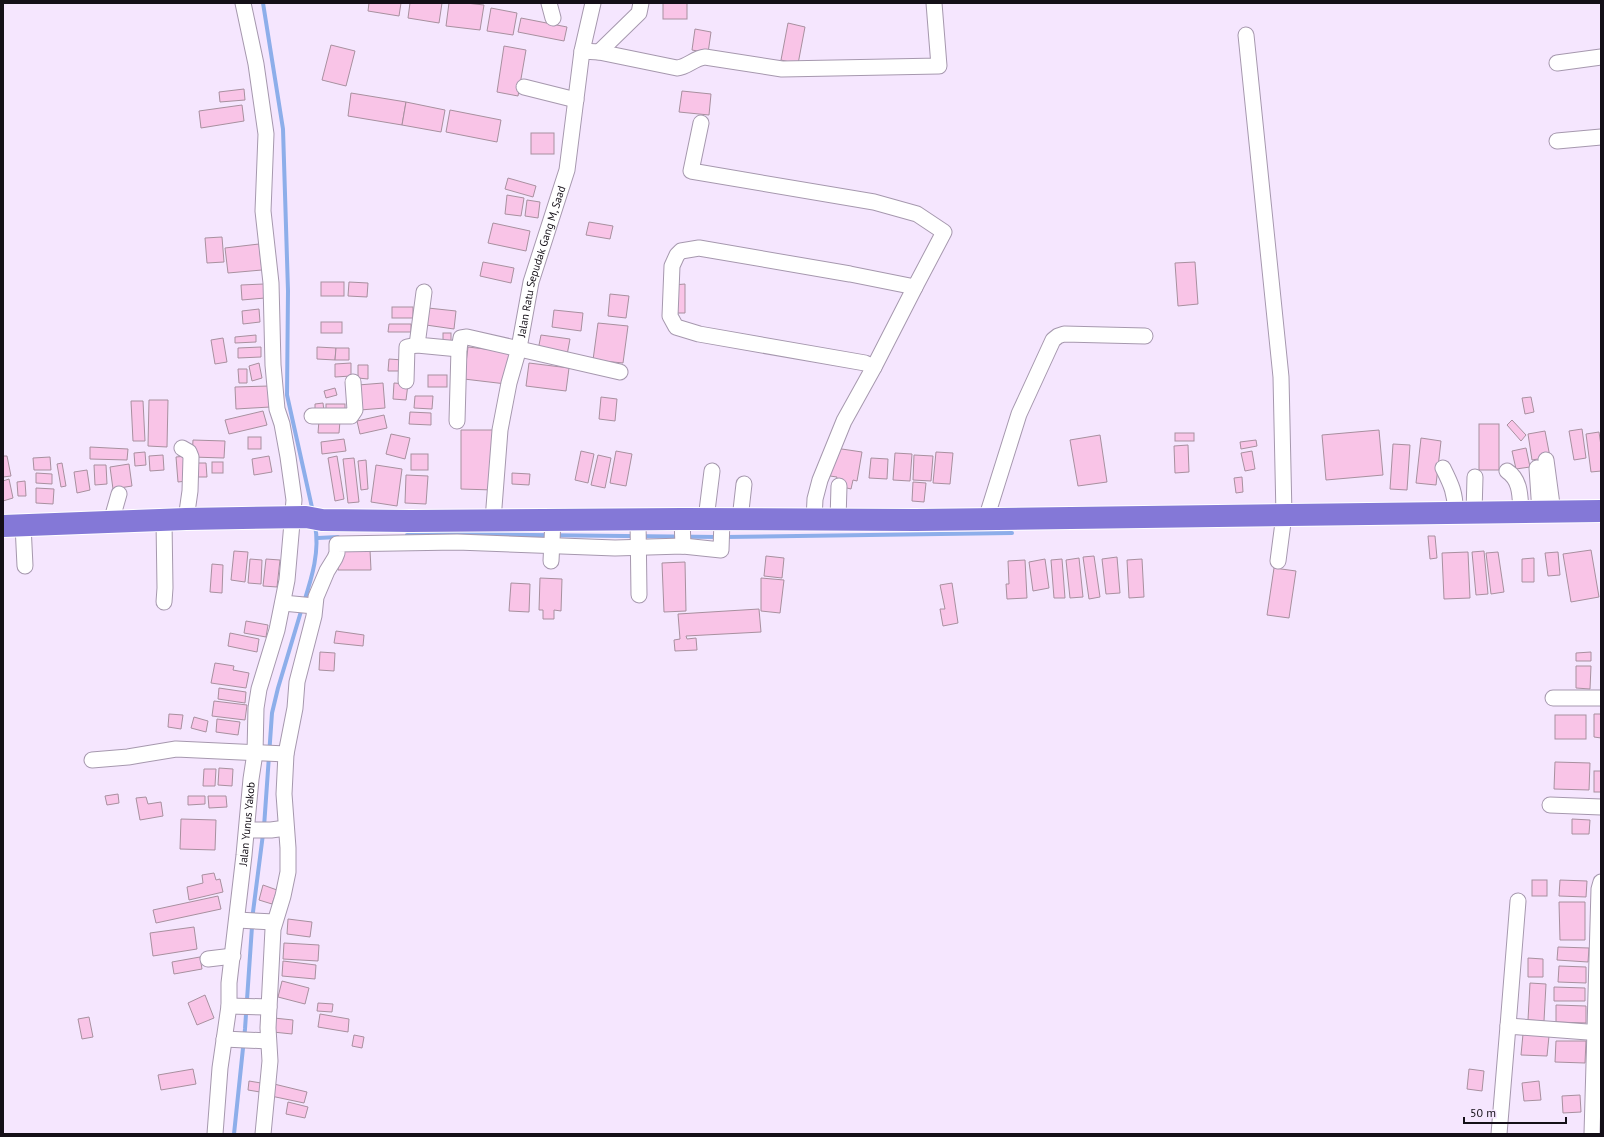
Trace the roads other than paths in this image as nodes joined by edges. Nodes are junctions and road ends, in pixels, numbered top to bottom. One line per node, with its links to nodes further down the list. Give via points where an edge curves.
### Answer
1 (243, 3): 50 (street, via 256,64 266,134 263,211 271,283 277,409 282,424 294,500)
2 (549, 3): 6 (street)
3 (592, 3): 8 (street, Jalan Ratu Sepudak Gang M, Saad)
4 (640, 3): 9 (street, via 639,12)
5 (934, 3): 9 (street, via 939,66 782,69 705,57 698,58 686,67 677,68)
6 (553, 18)
7 (1246, 35): 41 (street, via 1281,377)
8 (582, 50): 9 (street); 13 (street, Jalan Ratu Sepudak Gang M, Saad)
9 (599, 52)
10 (1601, 57): 11 (street)
11 (1557, 63)
12 (524, 87): 13 (street)
13 (576, 100): 21 (street, Jalan Ratu Sepudak Gang M, Saad, via 568,170 531,282)
14 (701, 123): 17 (street, via 691,171 874,202 917,214 944,232)
15 (1601, 136): 16 (street)
16 (1557, 141)
17 (914, 287): 23 (street); 23 (street, via 699,248 682,251 677,255 672,266 670,316 676,327 699,334 865,363)
18 (424, 292): 20 (street)
19 (1145, 336): 43 (street, via 1064,334 1053,340 1019,414)
20 (417, 345): 22 (street); 25 (street, via 407,347)
21 (519, 348): 22 (street, via 467,337 461,338); 24 (street); 44 (street, Jalan Ratu Sepudak Gang M, Saad, via 509,382 500,430)
22 (459, 349): 28 (street)
23 (874, 367): 45 (street, via 844,421 820,480 815,499)
24 (620, 372)
25 (406, 381)
26 (353, 382): 27 (street, via 355,410 351,416)
27 (312, 416)
28 (457, 421)
29 (182, 448): 42 (street, via 189,452 191,457)
30 (1542, 464): 39 (street)
31 (1443, 468): 40 (street, via 1456,501)
32 (712, 471): 51 (street)
33 (1508, 471): 39 (street, via 1514,475)
34 (1475, 477): 40 (street)
35 (744, 484): 51 (street)
36 (839, 486): 46 (street)
37 (119, 494): 48 (street)
38 (1601, 511): 39 (highway)
39 (1538, 512): 40 (highway)
40 (1464, 513): 41 (highway)
41 (1284, 515): 43 (highway); 57 (street)
42 (186, 519): 47 (highway); 50 (highway)
43 (986, 519): 46 (highway)
44 (493, 520): 52 (highway); 53 (highway)
45 (814, 520): 46 (highway); 51 (highway)
46 (838, 520)
47 (164, 521): 48 (highway); 60 (street)
48 (111, 522): 49 (highway)
49 (13, 525): 58 (street)
50 (325, 527): 52 (highway); 61 (street, Jalan Yunus Yakob, via 287,580); 62 (street, via 337,553)
51 (722, 527): 55 (highway); 55 (street, via 721,550)
52 (459, 533): 53 (street)
53 (552, 534): 54 (highway); 54 (street); 56 (street)
54 (639, 534): 55 (highway); 55 (street); 59 (street)
55 (683, 534)
56 (551, 561)
57 (1278, 561)
58 (25, 566)
59 (639, 595)
60 (164, 602)
61 (287, 603): 62 (street); 65 (street, Jalan Yunus Yakob, via 259,689 256,708)
62 (310, 606): 66 (street, via 314,616 297,682 295,708)
63 (1553, 698): 64 (street)
64 (1601, 698)
65 (258, 753): 66 (street); 67 (street, via 176,749); 71 (street, Jalan Yunus Yakob, via 251,779)
66 (281, 754): 70 (street)
67 (92, 760)
68 (1550, 805): 69 (street)
69 (1601, 807)
70 (286, 828): 71 (street); 75 (street, via 288,872 282,896)
71 (251, 830): 74 (street, Jalan Yunus Yakob)
72 (1601, 882): 81 (street)
73 (1518, 901): 80 (street)
74 (242, 920): 75 (street); 76 (street, Jalan Yunus Yakob)
75 (271, 922): 79 (street, via 273,929)
76 (233, 956): 77 (street); 78 (street, Jalan Yunus Yakob, via 229,983)
77 (208, 959)
78 (240, 1006): 79 (street); 82 (street, Jalan Yunus Yakob)
79 (269, 1007): 83 (street)
80 (1508, 1026): 81 (street); 86 (street)
81 (1598, 1032): 87 (street)
82 (230, 1039): 83 (street); 84 (street, Jalan Yunus Yakob)
83 (268, 1048): 85 (street)
84 (215, 1134)
85 (263, 1134)
86 (1499, 1134)
87 (1592, 1134)

